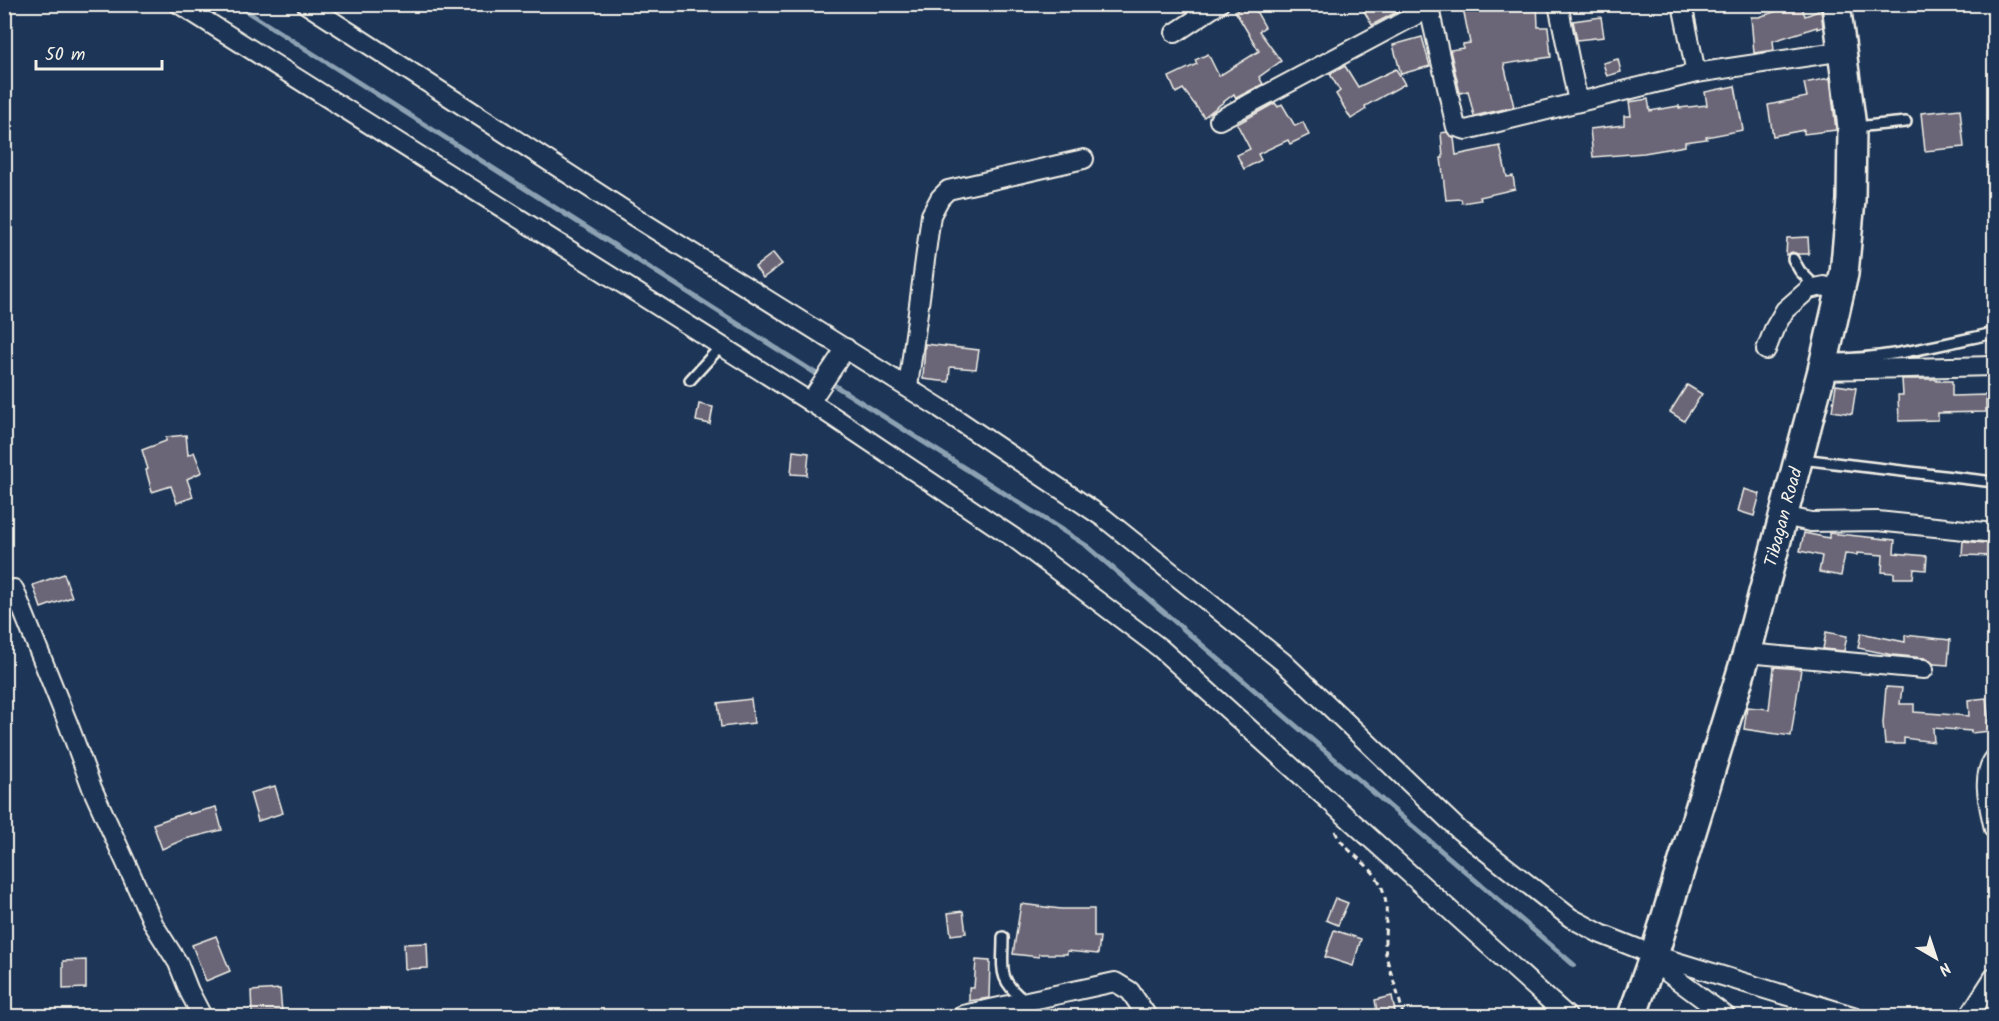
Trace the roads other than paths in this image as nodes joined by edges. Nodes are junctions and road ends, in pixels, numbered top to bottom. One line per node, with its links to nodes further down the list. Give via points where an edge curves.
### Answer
1 (179, 4): 19 (street)
2 (306, 4): 21 (street)
3 (1219, 4): 8 (street)
4 (1558, 4): 11 (street)
5 (1682, 4): 10 (street)
6 (1836, 4): 9 (main road, Tibagan Road)
7 (1429, 6): 11 (street, via 1459,129 1469,130); 12 (street, via 1277,97)
8 (1175, 33)
9 (1844, 51): 10 (street); 14 (main road, Tibagan Road)
10 (1696, 73): 11 (street)
11 (1578, 102)
12 (1219, 120)
13 (1905, 122): 14 (lane)
14 (1852, 127): 17 (main road, Tibagan Road, via 1844,274)
15 (1084, 159): 25 (street, via 948,190 940,198 931,215)
16 (1793, 258): 17 (lane, via 1800,271)
17 (1828, 289): 20 (street, via 1809,289 1785,310); 22 (main road, Tibagan Road)
18 (1995, 333): 22 (lane, via 1890,356)
19 (721, 346): 24 (lane); 26 (street)
20 (1766, 350)
21 (842, 353): 25 (street); 26 (street)
22 (1823, 365): 23 (street); 27 (main road, Tibagan Road)
23 (1995, 366)
24 (690, 380)
25 (908, 387): 37 (street, via 1122,532 1283,662 1460,831 1571,918)
26 (813, 397): 43 (street, via 1014,538 1160,648)
27 (1798, 459): 28 (lane); 29 (main road, Tibagan Road)
28 (1995, 482)
29 (1784, 516): 30 (street, via 1811,522 1877,521); 32 (main road, Tibagan Road)
30 (1995, 533)
31 (14, 589): 41 (street, via 92,788 145,907 178,963)
32 (1747, 653): 33 (street); 37 (main road, Tibagan Road)
33 (1924, 669)
34 (1995, 759): 35 (street, via 1987,777)
35 (1995, 829)
36 (1003, 937): 39 (lane, via 1006,983)
37 (1653, 958): 44 (main road, Tibagan Road); 45 (street); 46 (street)
38 (1995, 977): 47 (street)
39 (1025, 1001): 40 (street); 42 (street, via 1115,982 1130,991)
40 (963, 1015)
41 (202, 1017)
42 (1147, 1017)
43 (1567, 1017)
44 (1632, 1017)
45 (1726, 1017)
46 (1853, 1017)
47 (1969, 1017)

